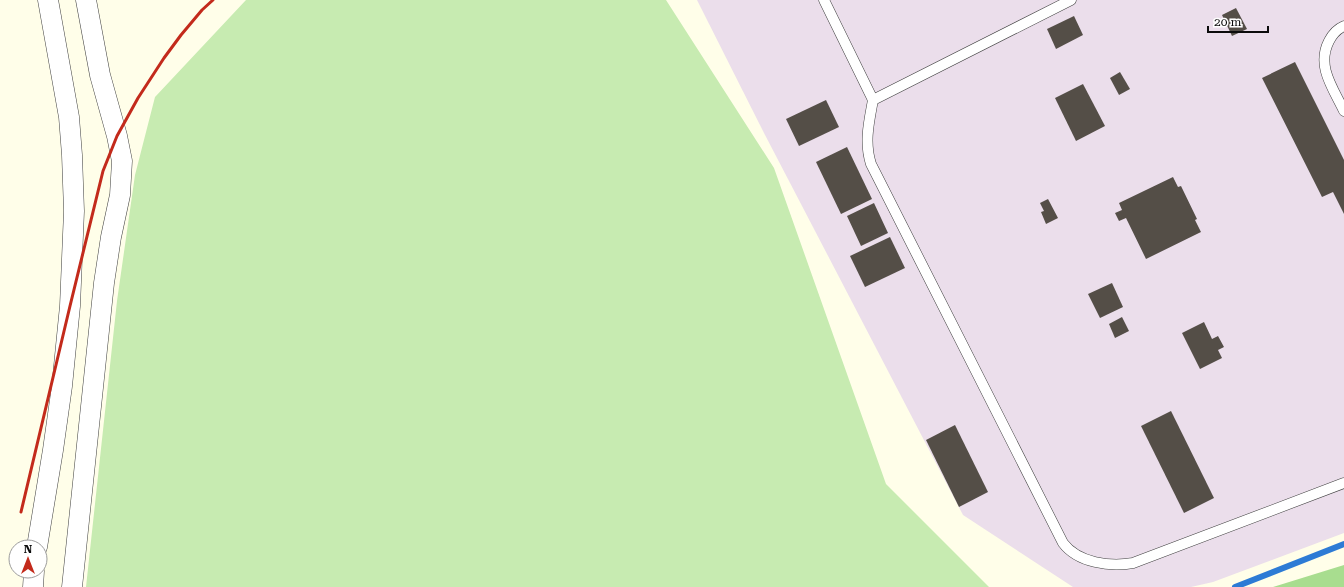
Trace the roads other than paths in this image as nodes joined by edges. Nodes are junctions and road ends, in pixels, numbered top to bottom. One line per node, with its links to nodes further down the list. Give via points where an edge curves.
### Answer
1 (48, 0): 9 (street, via 70,130 74,211 70,306 62,386)
2 (86, 0): 10 (street, via 100,74 117,136 122,172 104,283)
3 (824, 0): 6 (lane)
4 (1071, 0): 6 (lane)
5 (1344, 26): 7 (lane, via 1331,38 1323,61 1327,76)
6 (873, 100): 8 (lane, via 866,146 871,164 1059,536 1072,553 1107,564 1133,563)
7 (1344, 111)
8 (1344, 483)
9 (38, 539)
10 (72, 587)

